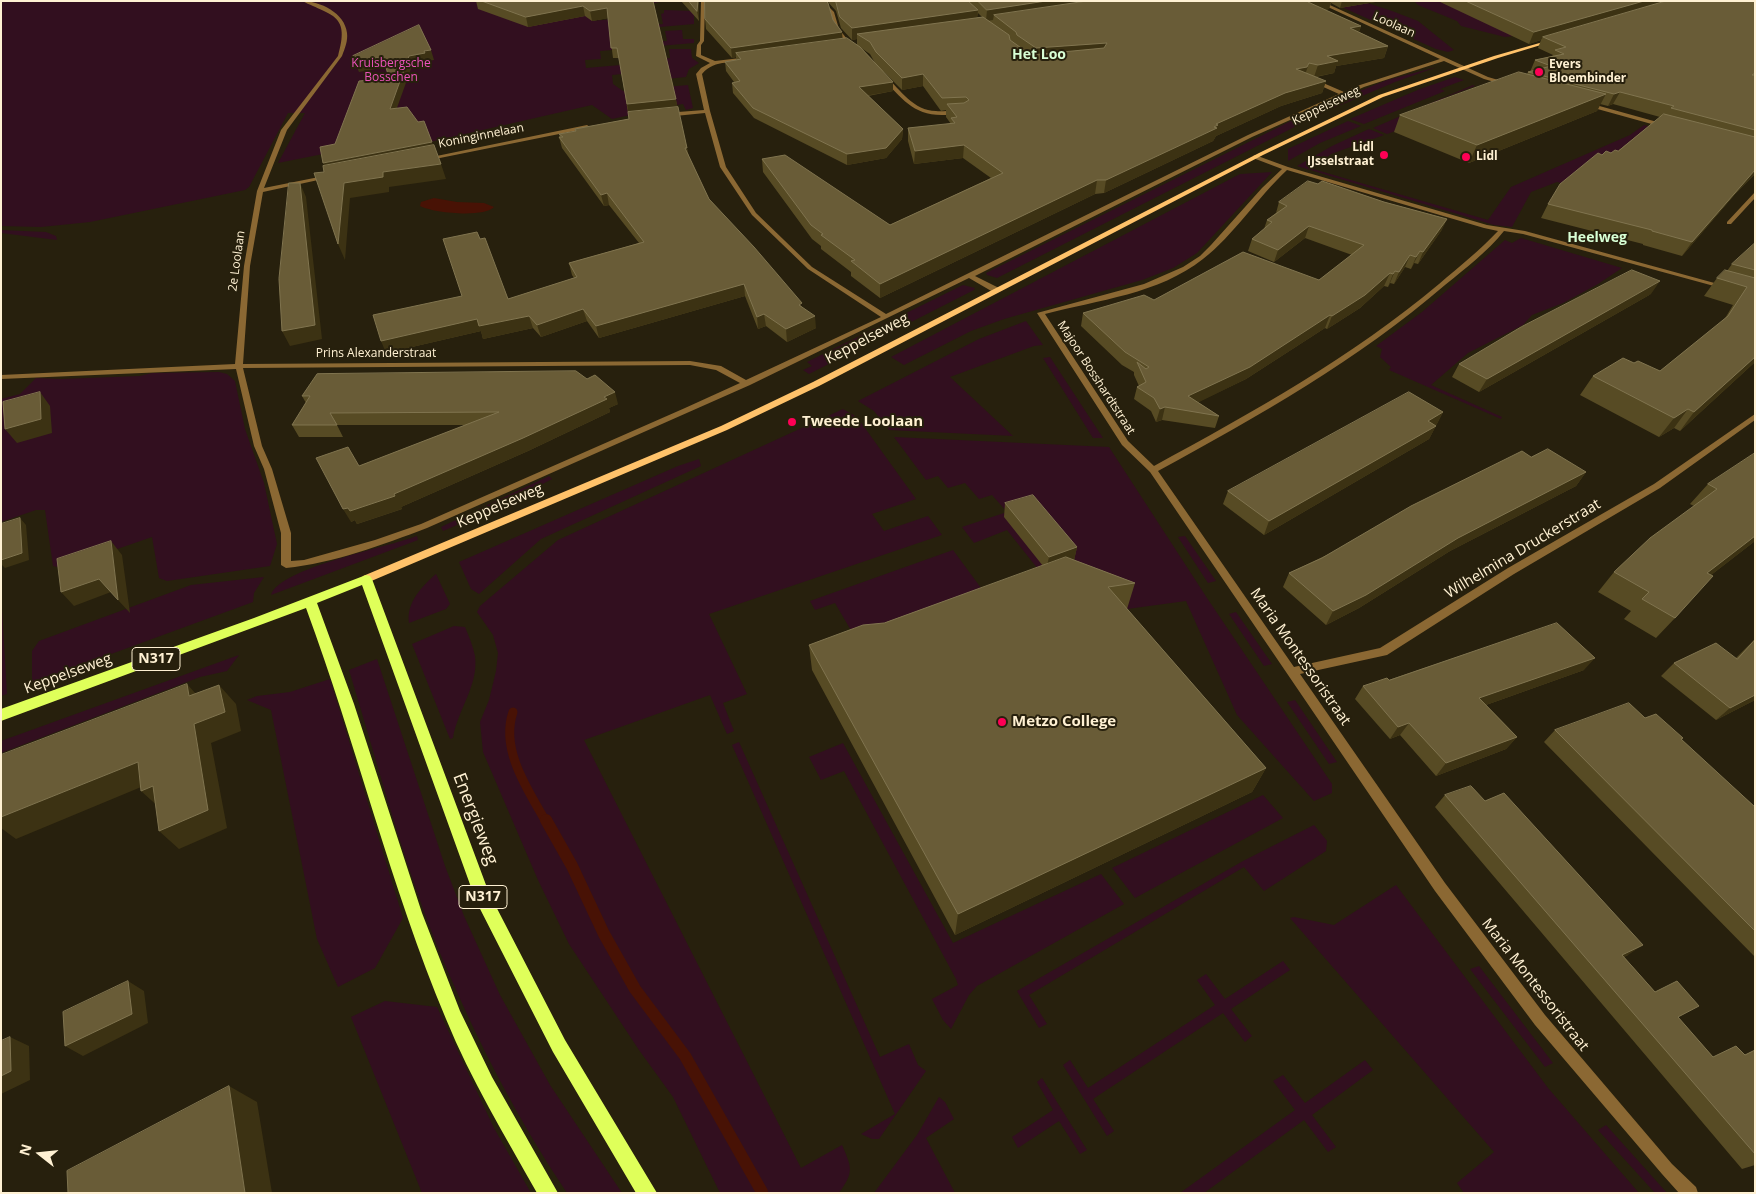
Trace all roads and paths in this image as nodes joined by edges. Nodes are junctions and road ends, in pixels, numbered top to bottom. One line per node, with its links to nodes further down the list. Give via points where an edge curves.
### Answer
1 (304, 1): 28 (street, 2e Loolaan, via 335,14 346,34 344,44 340,56 284,130)
2 (703, 1): 12 (street, via 702,41 698,56)
3 (821, 1): 7 (street, via 832,12 836,29)
4 (1317, 1): 11 (street, Loolaan)
5 (1556, 40): 13 (main road, Keppelseweg)
6 (858, 42): 7 (street)
7 (848, 43): 8 (street); 9 (street)
8 (838, 45)
9 (857, 52)
10 (760, 56): 12 (street)
11 (1445, 59): 13 (street, Loolaan); 17 (street, Keppelseweg)
12 (714, 63): 19 (street, via 700,74)
13 (1463, 67): 16 (street, Loolaan); 24 (main road, Keppelseweg, via 1381,96)
14 (876, 69): 20 (street, via 923,116)
15 (1306, 78): 17 (street)
16 (1518, 87)
17 (1343, 94): 32 (street, Keppelseweg, via 1250,136)
18 (1576, 102): 23 (street)
19 (707, 111): 21 (street); 35 (street, via 724,167 754,214 810,268)
20 (964, 112)
21 (660, 116)
22 (593, 126): 25 (street, Koninginnelaan)
23 (1669, 126)
24 (1255, 157): 26 (street); 33 (main road, Keppelseweg)
25 (417, 160)
26 (1286, 168): 31 (street); 40 (street, Majoor Bosshardtstraat, via 1214,246 1186,268 1148,285 1041,313 1125,443)
27 (338, 176): 28 (street)
28 (260, 191): 36 (street, 2e Loolaan, via 247,266)
29 (1755, 194): 30 (street)
30 (1729, 223)
31 (1502, 230): 34 (street, via 1524,232); 40 (street, via 1386,330 1268,407)
32 (968, 275): 33 (street); 35 (street, Keppelseweg)
33 (996, 290): 42 (main road, Keppelseweg, via 724,428)
34 (1736, 290)
35 (886, 317): 38 (street, Keppelseweg)
36 (239, 366): 37 (street, Prins Alexanderstraat); 38 (street, Prins Alexanderstraat, via 690,363 718,368); 41 (street, 2e Loolaan, via 258,446 286,533)
37 (1, 378)
38 (747, 382): 41 (street, Keppelseweg, via 424,526 378,543)
39 (1755, 416): 44 (street, Wilhelmina Druckerstraat, via 1657,486 1511,571 1383,652)
40 (1153, 470): 44 (street, Maria Montessoristraat)
41 (286, 565)
42 (366, 579): 43 (main road, Keppelseweg / N317); 47 (main road, Energieweg / N317, via 482,896 559,1046)
43 (310, 601): 45 (main road, Keppelseweg / N317); 46 (main road, via 334,661 387,833 454,1018 489,1089)
44 (1291, 672): 48 (street, Maria Montessoristraat, via 1440,887 1540,1020)
45 (1, 716)
46 (548, 1193)
47 (647, 1193)
48 (1690, 1193)

